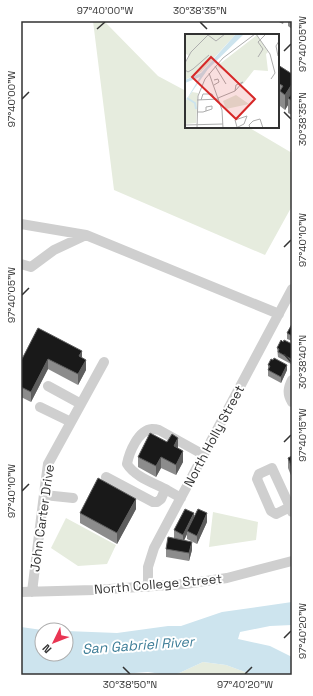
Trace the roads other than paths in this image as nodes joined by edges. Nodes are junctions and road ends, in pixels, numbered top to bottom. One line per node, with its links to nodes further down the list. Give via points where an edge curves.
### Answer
1 (21, 224): 2 (street)
2 (86, 234): 3 (street, via 54,250 31,268); 6 (street)
3 (21, 264)
4 (292, 289): 5 (street, North Holly Street)
5 (288, 304): 6 (street, North Holly Street)
6 (279, 314): 14 (street, North Holly Street)
7 (104, 362): 11 (street, John Carter Drive)
8 (292, 380): 10 (street, via 288,394)
9 (48, 386): 11 (street)
10 (292, 402)
11 (81, 404): 13 (street, John Carter Drive)
12 (40, 407): 13 (street)
13 (71, 422): 17 (street, John Carter Drive, via 48,464)
14 (204, 455): 16 (street, via 159,430 152,429 140,436 127,464 136,474); 19 (street, North Holly Street)
15 (106, 477): 16 (street, via 153,502 161,499)
16 (167, 490): 19 (street)
17 (44, 495): 18 (street); 23 (street, John Carter Drive)
18 (73, 498)
19 (181, 498): 21 (street, North Holly Street, via 154,548 148,567)
20 (292, 561): 21 (street, North College Street, via 226,578)
21 (148, 587): 23 (street, North College Street)
22 (21, 592): 23 (street, North College Street)
23 (32, 592)

